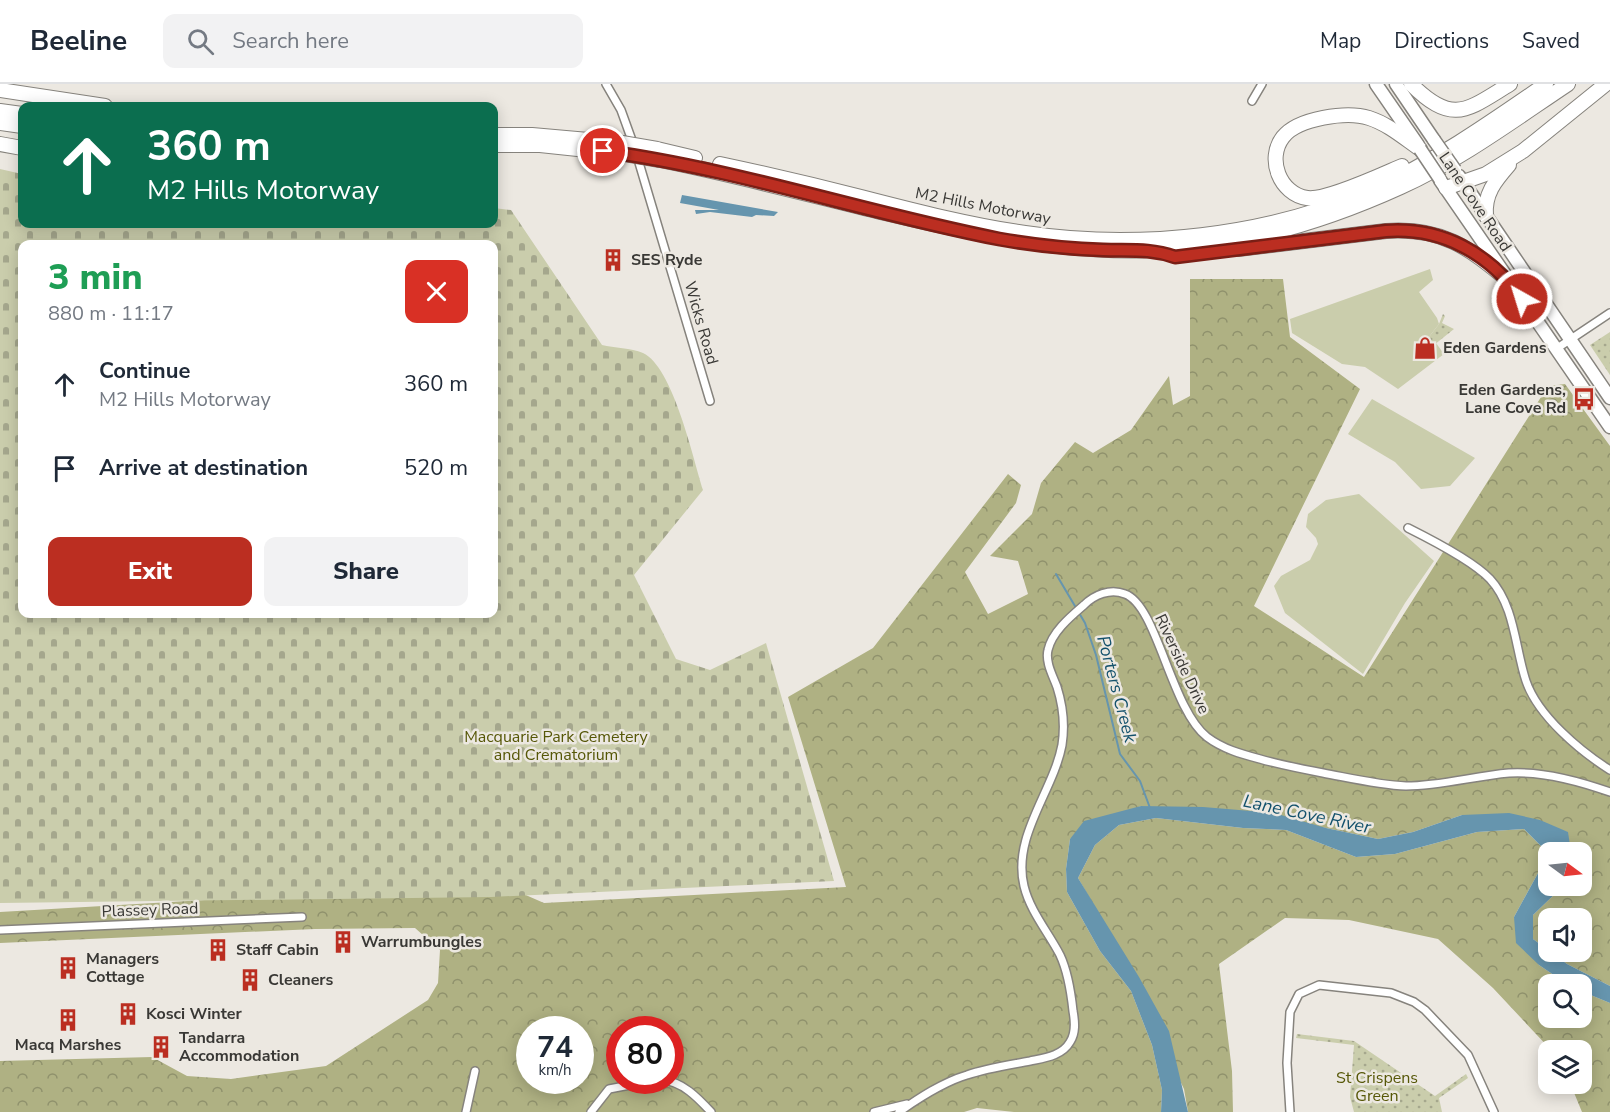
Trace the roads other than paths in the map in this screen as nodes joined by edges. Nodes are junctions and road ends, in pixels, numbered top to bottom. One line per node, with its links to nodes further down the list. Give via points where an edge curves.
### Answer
1 (606, 84): 37 (street, Wicks Road, via 628,128)
2 (1262, 84): 11 (street)
3 (1376, 84): 24 (highway, Lane Cove Road)
4 (1396, 84): 21 (highway, Lane Cove Road)
5 (1411, 84): 6 (highway, via 1437,106 1457,111)
6 (1510, 84)
7 (1546, 84): 21 (highway, M2 Hills Motorway)
8 (1568, 84): 31 (highway, M2 Hills Motorway, via 1460,156 1379,197 1311,223 1251,238)
9 (1606, 84): 25 (highway)
10 (0, 90): 12 (highway)
11 (1252, 101)
12 (79, 102)
13 (0, 111): 14 (highway)
14 (18, 113)
15 (0, 123): 16 (highway)
16 (18, 125)
17 (498, 133): 23 (highway, M2 Hills Motorway)
18 (0, 144): 22 (highway)
19 (498, 145): 20 (highway, M2 Hills Motorway)
20 (540, 145): 23 (highway, M2 Hills Motorway); 26 (highway)
21 (1438, 146): 24 (highway, via 1383,174 1316,198 1295,194 1280,179 1276,165 1277,148 1290,130 1345,115 1382,123); 27 (highway, M2 Hills Motorway, via 1410,171 1369,191 1285,219 1207,234 1130,240 993,228); 28 (highway, Lane Cove Road, bridge)
22 (18, 147)
23 (624, 149): 27 (highway, M2 Hills Motorway, bridge)
24 (1420, 149): 29 (highway, Lane Cove Road, bridge)
25 (1523, 150): 28 (highway, via 1486,174); 30 (highway, via 1490,189)
26 (498, 153)
27 (658, 155): 31 (highway, M2 Hills Motorway, via 1001,239 1084,249)
28 (1459, 176): 29 (highway); 30 (highway, Lane Cove Road)
29 (1443, 184): 32 (highway, Lane Cove Road)
30 (1486, 216): 34 (highway, Lane Cove Road)
31 (1156, 250): 32 (highway, via 1175,257 1404,230 1428,232 1448,238)
32 (1509, 281): 35 (highway, Lane Cove Road)
33 (1610, 313): 34 (street)
34 (1570, 340): 35 (street); 36 (highway, Lane Cove Road)
35 (1556, 349): 38 (highway, Lane Cove Road)
36 (1610, 398)
37 (710, 401)
38 (1610, 427)
39 (1408, 528): 40 (street, via 1491,580 1509,611 1527,683 1539,706 1564,734)
40 (1610, 770)
41 (1610, 792): 47 (street, Riverside Drive, via 1536,774 1509,773 1403,786 1233,752 1209,739 1191,720 1138,603 1124,593 1092,597 1055,636 1048,652 1062,706 1063,736 1053,773 1024,844 1022,874 1027,897 1066,972 1073,1004 1073,1035 1067,1046 1053,1055 966,1075)
42 (302, 917): 43 (street, Plassey Road)
43 (0, 930)
44 (476, 1071): 48 (street)
45 (684, 1088): 50 (street, via 696,1094)
46 (606, 1093): 49 (street)
47 (912, 1103): 51 (street, Riverside Drive); 52 (street, Riverside Drive)
48 (466, 1112)
49 (591, 1112)
50 (711, 1112)
51 (874, 1112)
52 (899, 1112)
53 (1290, 1112): 54 (street, via 1290,1012 1299,994 1319,986 1391,993 1414,1002 1468,1056)
54 (1494, 1112)

